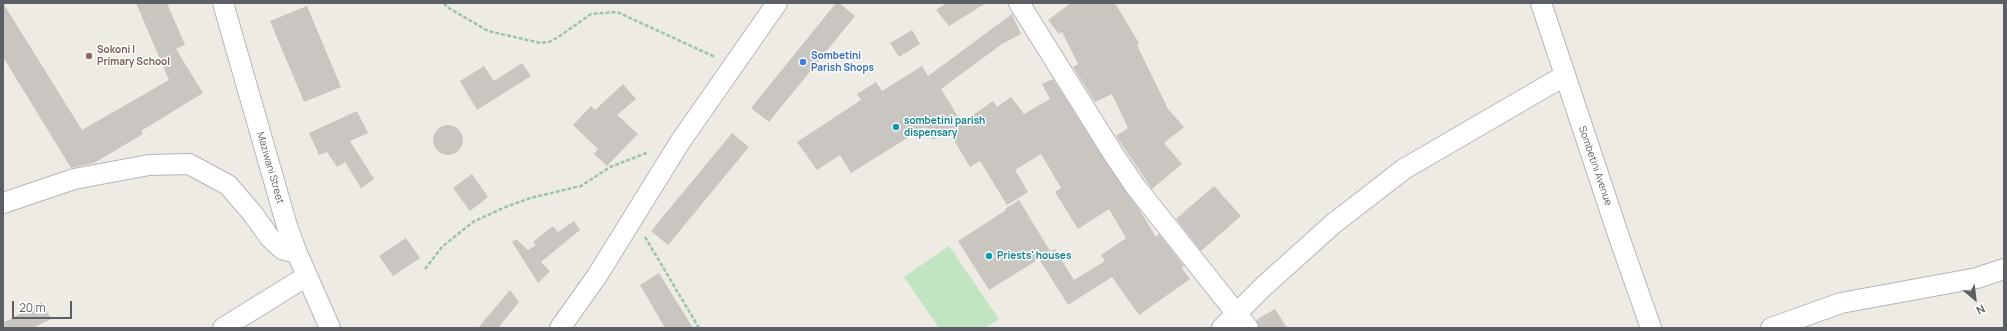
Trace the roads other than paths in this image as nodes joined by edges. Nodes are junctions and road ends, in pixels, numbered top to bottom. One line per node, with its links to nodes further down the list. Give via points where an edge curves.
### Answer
1 (223, 3): 7 (street, Maziwani Street)
2 (777, 3): 13 (street, via 680,142 597,276)
3 (1019, 3): 10 (street, via 1127,174)
4 (1541, 3): 5 (street, Sombetini Avenue)
5 (1564, 76): 10 (street, via 1404,169 1333,224); 15 (street, Sombetini Avenue)
6 (3, 203): 7 (street, via 74,179 149,164 189,164 228,185 270,238 282,249)
7 (297, 253): 9 (street, Maziwani Street)
8 (2004, 269): 16 (street, via 1977,278 1841,303)
9 (307, 276): 11 (street); 12 (street, Maziwani Street)
10 (1242, 321): 14 (street)
11 (223, 328)
12 (330, 328)
13 (560, 328)
14 (1222, 328)
15 (1652, 328)
16 (1771, 328)

